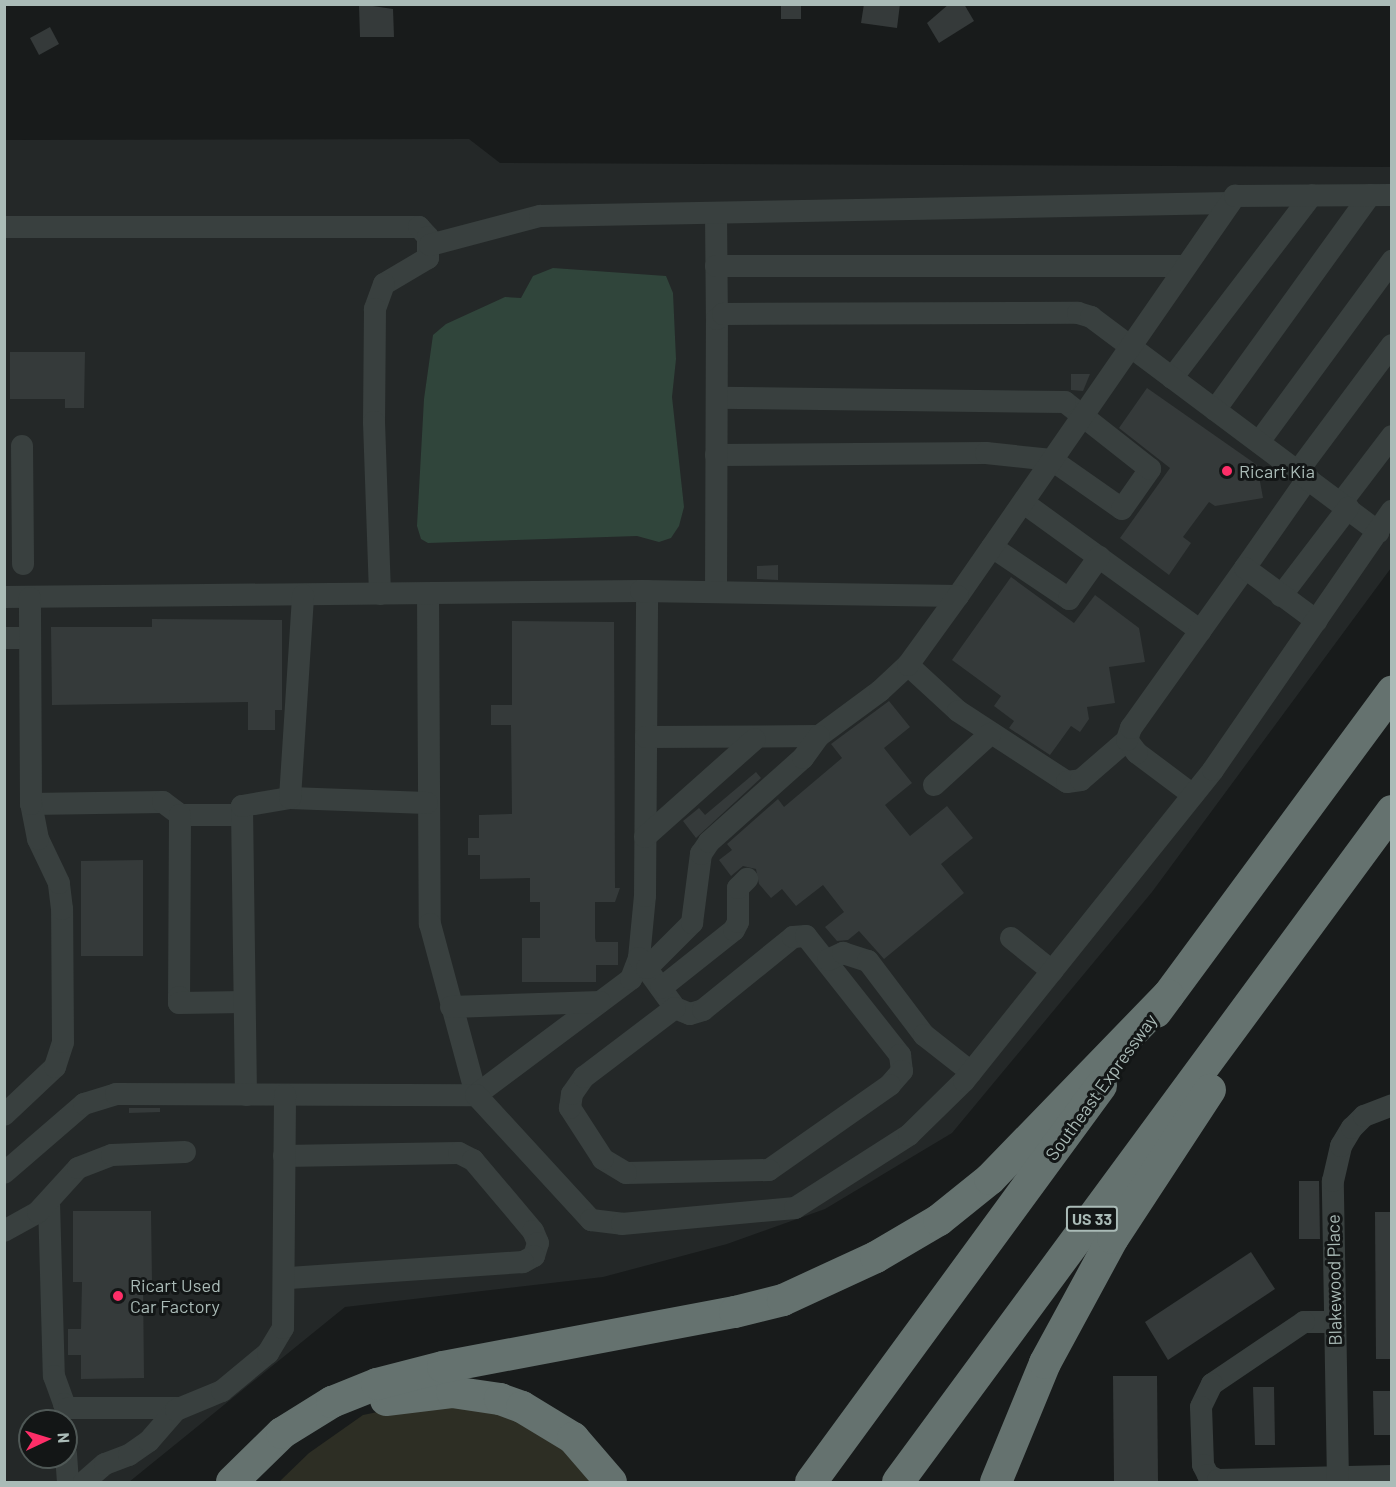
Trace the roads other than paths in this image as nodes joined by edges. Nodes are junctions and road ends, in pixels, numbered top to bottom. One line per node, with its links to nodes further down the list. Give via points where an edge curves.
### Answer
1 (1312, 195): 2 (lane); 3 (lane, via 1235,195); 13 (lane)
2 (1381, 195): 15 (lane)
3 (1230, 203): 4 (lane); 9 (lane)
4 (716, 213): 6 (lane, via 540,216); 8 (lane)
5 (4, 227): 6 (lane, via 418,226)
6 (430, 245): 33 (lane, via 428,258 384,284 375,309)
7 (1392, 261): 18 (lane)
8 (716, 266): 9 (lane); 10 (lane)
9 (1186, 266): 12 (lane)
10 (717, 319): 12 (lane, via 723,314 1078,313 1091,316); 14 (lane)
11 (1392, 345): 22 (lane)
12 (1130, 347): 13 (lane); 16 (lane)
13 (1173, 378): 15 (lane)
14 (717, 398): 16 (lane, via 1065,402); 20 (lane)
15 (1215, 410): 18 (lane)
16 (1084, 415): 21 (lane); 21 (lane, via 1150,469 1122,509)
17 (1392, 436): 24 (lane)
18 (1259, 442): 22 (lane)
19 (22, 446): 29 (lane)
20 (716, 454): 21 (lane, via 986,453); 32 (lane)
21 (1052, 460): 23 (lane)
22 (1303, 475): 24 (lane); 30 (lane)
23 (1024, 502): 27 (lane); 28 (lane)
24 (1345, 505): 26 (lane); 37 (lane)
25 (1392, 511): 26 (lane)
26 (1378, 532): 40 (lane)
27 (992, 547): 28 (lane, via 1069,599); 36 (lane)
28 (1099, 557): 41 (lane)
29 (23, 564)
30 (1245, 568): 37 (lane); 41 (lane)
31 (647, 591): 32 (lane); 34 (lane); 48 (lane)
32 (716, 592): 36 (lane)
33 (380, 594): 34 (lane); 35 (lane)
34 (428, 594): 54 (lane)
35 (303, 595): 39 (lane); 53 (lane)
36 (958, 596): 44 (lane)
37 (1281, 596): 40 (lane)
38 (4, 597): 39 (lane)
39 (30, 598): 43 (lane)
40 (1317, 621): 52 (lane)
41 (1201, 631): 50 (lane, via 1131,728)
42 (4, 638): 43 (lane)
43 (29, 638): 55 (lane)
44 (908, 665): 46 (lane, via 958,711); 47 (lane)
45 (1392, 692): 67 (highway, Southeast Expressway)
46 (990, 734): 50 (lane, via 1068,782 1081,780); 51 (lane)
47 (819, 736): 49 (lane); 64 (lane, via 803,758 709,842 701,854 692,923)
48 (646, 737): 49 (lane); 59 (lane)
49 (755, 739): 59 (lane)
50 (1127, 740): 52 (lane, via 1137,753)
51 (934, 785)
52 (1193, 795): 65 (lane)
53 (290, 798): 54 (lane); 58 (lane, via 242,806)
54 (427, 803): 70 (lane, via 432,942)
55 (31, 804): 57 (lane, via 163,802); 77 (lane, via 38,839 59,884 63,1042 55,1067)
56 (1392, 811): 62 (highway, US 33)
57 (180, 815): 58 (lane); 68 (lane, via 179,1003)
58 (242, 815): 68 (lane)
59 (645, 837): 64 (lane)
60 (747, 879): 66 (lane, via 738,888 738,922 734,930)
61 (1011, 938): 65 (lane)
62 (1286, 955): 93 (highway, US 33); 94 (highway, via 1241,1040 1107,1248 1044,1363)
63 (828, 960): 71 (lane, via 806,936 793,937 703,1010 690,1014); 71 (lane, via 900,1055 902,1071 890,1085 769,1170 626,1173 603,1159 570,1108 572,1094 584,1077); 72 (lane, via 843,953 868,961 924,1035)
64 (643, 963): 66 (lane); 69 (lane, via 632,979)
65 (1052, 971): 72 (lane)
66 (661, 988): 71 (lane)
67 (1168, 995): 89 (highway, via 990,1179 939,1220 876,1257 783,1300 725,1315 443,1367 377,1384 332,1402 282,1433); 92 (highway, Southeast Expressway)
68 (244, 1002): 73 (lane)
69 (600, 1002): 70 (lane); 75 (lane)
70 (451, 1007): 75 (lane)
71 (675, 1008)
72 (971, 1072): 75 (lane, via 909,1135 795,1208 622,1224 591,1220)
73 (246, 1095): 74 (lane); 80 (lane, via 116,1094 84,1104)
74 (285, 1095): 75 (lane); 79 (lane)
75 (476, 1095)
76 (1392, 1105): 84 (lane, Blakewood Place, via 1364,1116 1352,1128 1336,1162)
77 (4, 1115)
78 (185, 1152): 81 (lane, via 112,1155 78,1168)
79 (284, 1156): 83 (lane); 83 (lane, via 459,1154 473,1160 533,1231 538,1243 534,1256 523,1262)
80 (4, 1173)
81 (49, 1202): 82 (lane); 85 (lane, via 54,1376 58,1395 69,1408)
82 (4, 1231)
83 (286, 1278): 85 (lane, via 283,1328 268,1353 222,1391)
84 (1335, 1322): 87 (lane, Blakewood Place); 87 (lane, via 1305,1322 1212,1384 1201,1407 1203,1465 1208,1475 1218,1480)
85 (179, 1408): 88 (lane, via 149,1441 129,1455 105,1464)
86 (1392, 1476): 87 (lane)
87 (1338, 1479)
88 (84, 1482)
89 (232, 1482)
90 (255, 1482): 91 (highway, via 306,1439 346,1415 402,1396 452,1392 500,1399 539,1414 573,1438)
91 (611, 1482)
92 (810, 1482)
93 (898, 1482)
94 (996, 1482)

